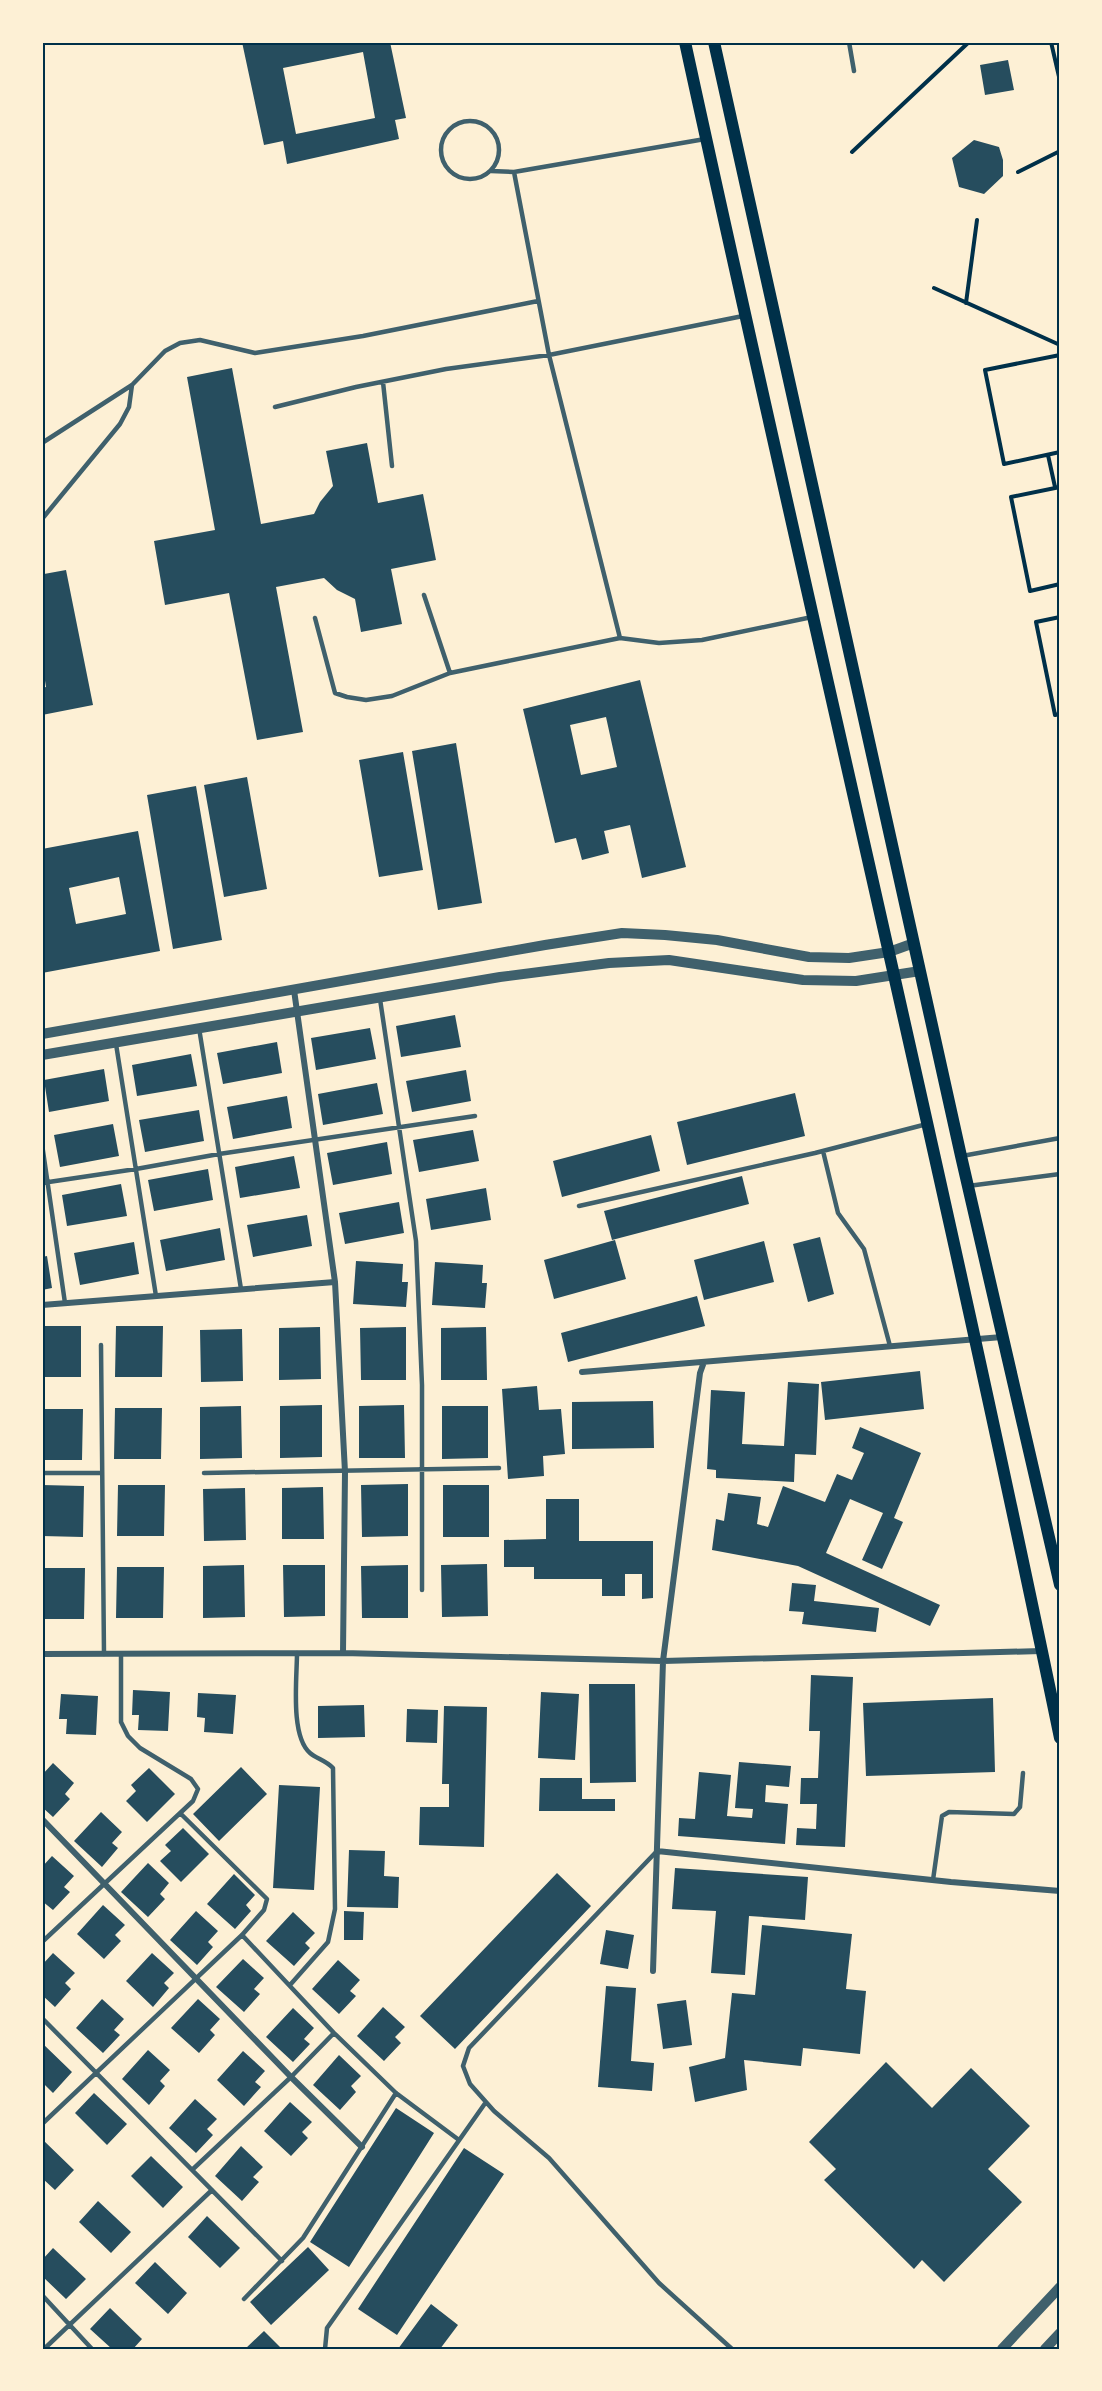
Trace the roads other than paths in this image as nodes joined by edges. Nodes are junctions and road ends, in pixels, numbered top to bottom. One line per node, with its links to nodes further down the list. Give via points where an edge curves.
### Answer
1 (685, 42): 5 (main road)
2 (714, 42): 22 (main road)
3 (849, 42): 4 (lane)
4 (854, 71)
5 (706, 138): 7 (lane); 9 (main road)
6 (491, 171): 6 (lane, via 498,144 490,128 474,121 456,124 448,130 441,155 451,172 470,179); 7 (lane)
7 (514, 172): 8 (lane)
8 (538, 301): 10 (lane); 12 (lane, via 255,353 200,340 180,343 165,351)
9 (744, 315): 10 (lane); 19 (main road)
10 (549, 355): 11 (lane); 20 (lane)
11 (382, 382): 13 (lane); 15 (lane)
12 (132, 385): 14 (lane); 16 (lane, via 129,407 120,424)
13 (274, 407)
14 (42, 442)
15 (392, 466)
16 (42, 519)
17 (424, 595): 21 (lane)
18 (315, 618): 21 (lane, via 335,693 366,700 392,696)
19 (812, 618): 20 (lane, via 702,640 659,643); 23 (main road)
20 (620, 638): 21 (lane)
21 (450, 673)
22 (914, 943): 23 (street); 24 (main road)
23 (889, 951): 25 (main road); 26 (street, via 849,958 809,957 717,940 622,933)
24 (920, 971): 25 (street); 41 (main road)
25 (895, 976): 27 (street, via 856,981 803,980 669,960 609,963); 34 (main road)
26 (294, 990): 28 (street); 30 (street)
27 (380, 998): 28 (street); 35 (lane)
28 (296, 1012): 29 (street); 37 (street)
29 (199, 1028): 31 (street); 40 (lane)
30 (42, 1035)
31 (116, 1042): 32 (street); 42 (lane)
32 (42, 1055)
33 (476, 1116): 35 (lane)
34 (929, 1123): 39 (lane); 53 (main road)
35 (399, 1127): 37 (lane); 59 (lane, via 416,1241)
36 (1060, 1138): 41 (lane)
37 (315, 1140): 40 (lane); 47 (street)
38 (42, 1144): 44 (lane)
39 (823, 1150): 46 (lane); 55 (lane, via 838,1213 864,1248)
40 (219, 1154): 42 (lane); 48 (lane)
41 (962, 1156): 45 (main road)
42 (136, 1170): 44 (lane); 49 (lane)
43 (1060, 1174): 45 (lane)
44 (45, 1183): 50 (lane)
45 (968, 1186): 52 (main road)
46 (579, 1206)
47 (335, 1282): 48 (street); 60 (street)
48 (241, 1289): 49 (street)
49 (156, 1296): 50 (street)
50 (65, 1303): 51 (street)
51 (42, 1305)
52 (1002, 1337): 53 (street); 64 (main road)
53 (976, 1340): 55 (street); 67 (main road)
54 (101, 1345): 62 (lane)
55 (891, 1346): 56 (street)
56 (704, 1362): 57 (street); 73 (street)
57 (582, 1372)
58 (499, 1468): 59 (lane)
59 (422, 1470): 60 (lane); 66 (lane)
60 (345, 1472): 63 (lane); 69 (street)
61 (42, 1473): 62 (lane)
62 (102, 1473): 71 (lane)
63 (204, 1473)
64 (1057, 1553): 65 (main road)
65 (1060, 1585)
66 (422, 1590)
67 (1042, 1651): 73 (street); 74 (main road)
68 (297, 1653): 69 (street); 72 (street); 86 (lane, via 298,1729 310,1753 333,1768 335,1909 328,1942)
69 (343, 1653): 73 (street)
70 (42, 1654): 71 (street)
71 (104, 1654): 72 (street)
72 (121, 1654): 76 (lane, via 121,1722 128,1736 140,1748 191,1779 198,1789 193,1801)
73 (663, 1661): 78 (street)
74 (1060, 1738)
75 (1023, 1773): 79 (lane, via 1020,1807 1014,1814 949,1812 942,1816)
76 (180, 1813): 80 (lane); 82 (lane, via 267,1899 264,1910)
77 (42, 1819): 80 (street)
78 (657, 1851): 79 (street); 84 (street); 92 (lane, via 469,2048 463,2066 470,2084)
79 (933, 1880): 81 (street)
80 (104, 1884): 83 (lane); 85 (street)
81 (1060, 1891)
82 (242, 1935): 85 (lane); 86 (lane)
83 (42, 1942)
84 (653, 1971)
85 (196, 1979): 89 (lane); 90 (street)
86 (290, 1985): 88 (lane)
87 (42, 2018): 89 (lane)
88 (334, 2033): 90 (lane); 91 (lane)
89 (96, 2073): 93 (lane); 96 (lane)
90 (291, 2077): 95 (street); 96 (lane)
91 (396, 2093): 94 (lane); 95 (lane)
92 (486, 2102): 94 (lane); 107 (lane, via 549,2158 659,2283)
93 (42, 2124)
94 (459, 2140): 106 (lane, via 327,2328)
95 (362, 2147): 98 (lane, via 303,2238)
96 (192, 2170): 97 (lane)
97 (212, 2190): 98 (lane); 102 (lane)
98 (282, 2261): 101 (lane)
99 (1060, 2287): 108 (street)
100 (42, 2295): 102 (lane)
101 (244, 2299)
102 (70, 2325): 104 (lane); 105 (lane)
103 (1060, 2333): 109 (street)
104 (44, 2349)
105 (93, 2349)
106 (325, 2349)
107 (732, 2349)
108 (1002, 2349)
109 (1045, 2349)

